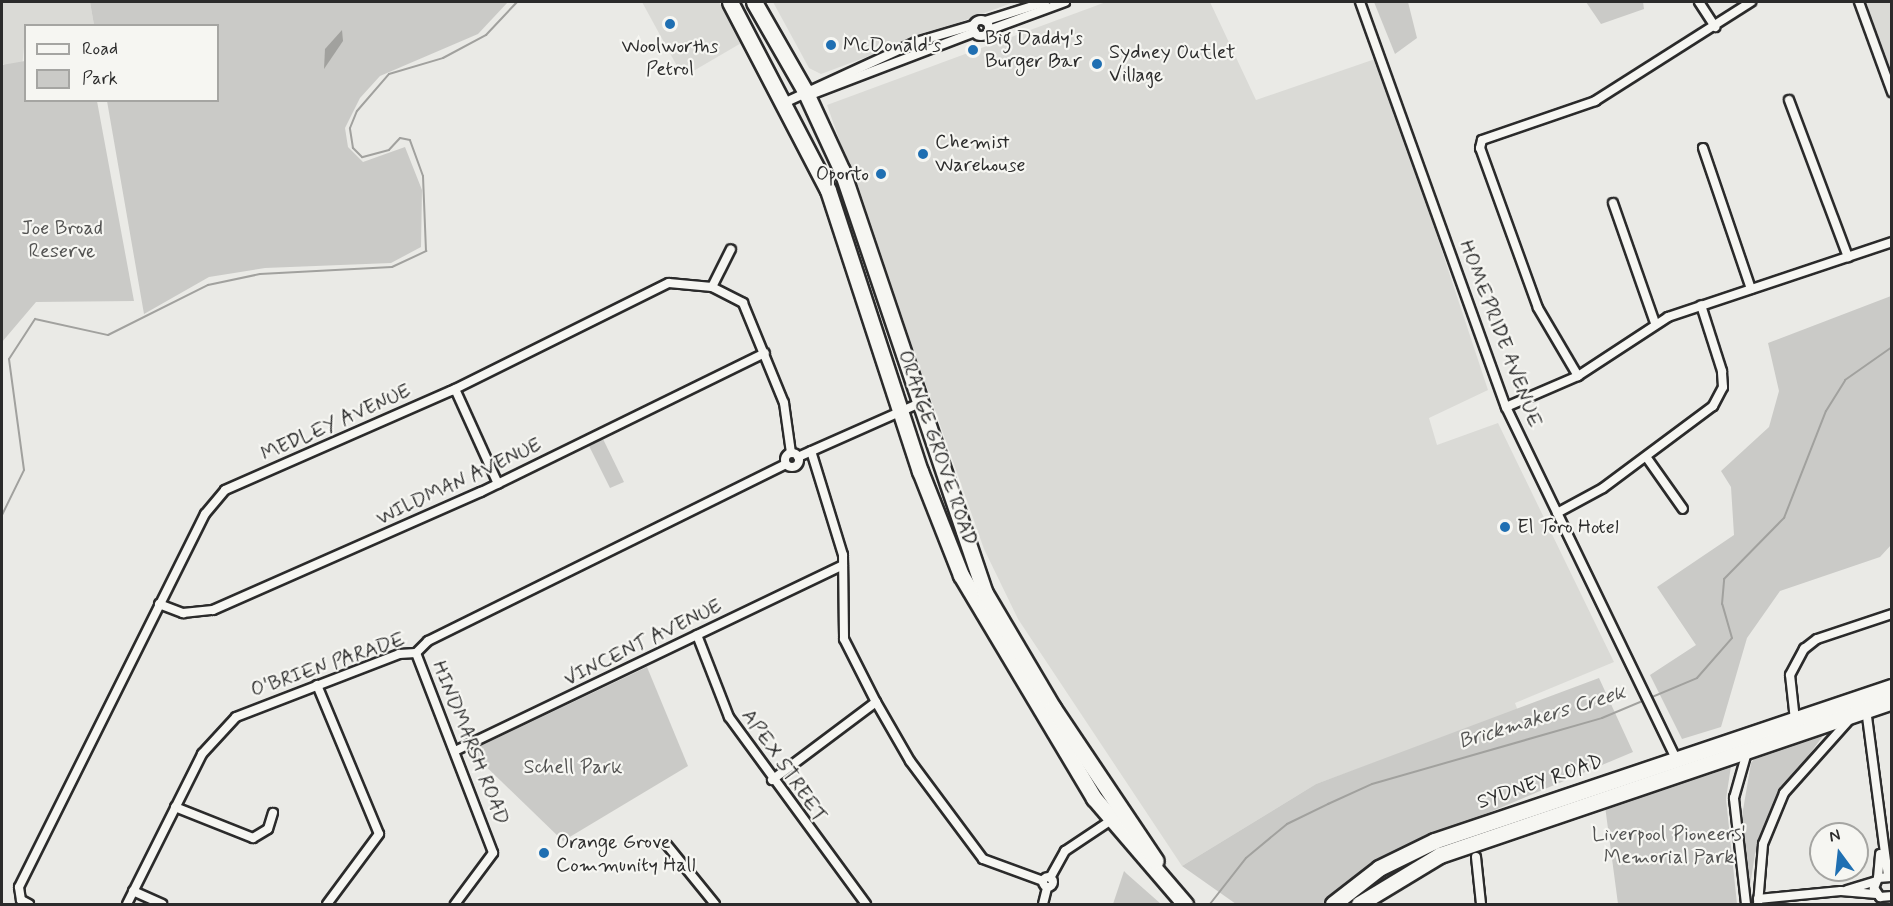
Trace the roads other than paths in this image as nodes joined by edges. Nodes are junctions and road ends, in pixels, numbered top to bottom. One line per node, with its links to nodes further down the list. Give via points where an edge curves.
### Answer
1 (730, 2): 15 (highway, ORANGE GROVE ROAD)
2 (754, 2): 13 (highway, ORANGE GROVE ROAD)
3 (1045, 2): 9 (street)
4 (1065, 2): 9 (street)
5 (1360, 2): 29 (street, HOMEPRIDE AVENUE)
6 (1699, 2): 10 (street)
7 (1751, 2): 10 (street)
8 (1859, 2): 12 (street)
9 (987, 25): 11 (street); 11 (street, via 981,36)
10 (1715, 27): 26 (street, via 1595,100 1482,140 1480,148 1538,308)
11 (974, 29): 13 (street)
12 (1892, 92)
13 (806, 94): 15 (street); 28 (highway, ORANGE GROVE ROAD, via 867,238)
14 (1789, 100): 20 (street)
15 (786, 102): 30 (highway, ORANGE GROVE ROAD, via 828,190)
16 (1703, 148): 22 (street)
17 (1613, 203): 24 (street)
18 (1892, 242): 20 (street)
19 (731, 249): 21 (street)
20 (1848, 257): 22 (street)
21 (712, 287): 25 (street, MEDLEY AVENUE, via 743,303); 27 (street, MEDLEY AVENUE, via 658,286)
22 (1751, 289): 23 (street)
23 (1701, 305): 24 (street); 33 (street, via 1723,387 1713,406)
24 (1654, 323): 26 (street)
25 (765, 353): 32 (street, MEDLEY AVENUE, via 784,403); 34 (street, WILDMAN AVENUE)
26 (1578, 376): 29 (street)
27 (455, 389): 34 (street); 38 (street, MEDLEY AVENUE, via 225,490 204,514)
28 (920, 403): 30 (street); 67 (highway, ORANGE GROVE ROAD, via 959,526 998,617 1128,824)
29 (1506, 407): 36 (street, HOMEPRIDE AVENUE)
30 (900, 409): 31 (street); 55 (highway, ORANGE GROVE ROAD, via 961,575)
31 (811, 451): 32 (street); 37 (street)
32 (795, 455): 41 (street, O'BRIEN PARADE, via 794,467 786,464 428,641)
33 (1647, 458): 35 (street); 36 (street)
34 (498, 484): 38 (street, WILDMAN AVENUE, via 213,610 183,613)
35 (1683, 509)
36 (1557, 513): 51 (street, HOMEPRIDE AVENUE)
37 (843, 564): 40 (street, VINCENT AVENUE); 45 (street, via 844,639)
38 (159, 604): 68 (street, MEDLEY AVENUE, via 19,887 21,900)
39 (1892, 614): 47 (street, via 1816,639 1804,649 1790,675)
40 (697, 635): 50 (street, VINCENT AVENUE); 52 (street, APEX STREET, via 712,686)
41 (416, 653): 42 (street, O'BRIEN PARADE); 50 (street, HINDMARSH ROAD)
42 (318, 685): 53 (street, O'BRIEN PARADE, via 261,704 227,724 202,754); 71 (street, via 379,834)
43 (1892, 687): 47 (highway, SYDNEY ROAD)
44 (1892, 701): 46 (highway, SYDNEY ROAD)
45 (876, 702): 52 (street); 61 (street, via 910,761 983,859)
46 (1861, 711): 49 (highway, SYDNEY ROAD); 56 (street); 66 (street, via 1784,793 1763,844)
47 (1795, 720): 48 (highway, SYDNEY ROAD)
48 (1773, 727): 49 (street); 51 (highway, SYDNEY ROAD)
49 (1748, 749): 51 (highway, SYDNEY ROAD); 79 (street, via 1734,798)
50 (457, 750): 72 (street, HINDMARSH ROAD, via 493,853)
51 (1678, 765): 76 (highway, SYDNEY ROAD, via 1416,849 1379,868); 77 (highway, SYDNEY ROAD, via 1422,862)
52 (772, 780): 74 (street, APEX STREET)
53 (175, 807): 54 (street, via 253,838 268,829); 62 (street, O'BRIEN PARADE)
54 (273, 813)
55 (1110, 821): 61 (street, via 1065,850); 67 (highway, ORANGE GROVE ROAD)
56 (1880, 844): 59 (street); 60 (street)
57 (667, 845): 73 (street)
58 (1476, 857): 78 (street)
59 (1891, 877): 60 (street)
60 (1877, 880): 63 (street); 65 (street)
61 (1047, 882): 75 (street)
62 (133, 891): 69 (street, O'BRIEN PARADE); 70 (street)
63 (1841, 891): 65 (street); 66 (street)
64 (1891, 896): 65 (street); 80 (street)
65 (1880, 898)
66 (1758, 902)
67 (1192, 903)
68 (29, 904)
69 (127, 904)
70 (162, 904)
71 (327, 904)
72 (455, 904)
73 (715, 904)
74 (866, 904)
75 (1043, 904)
76 (1334, 904)
77 (1359, 904)
78 (1481, 904)
79 (1746, 904)
80 (1891, 904)

